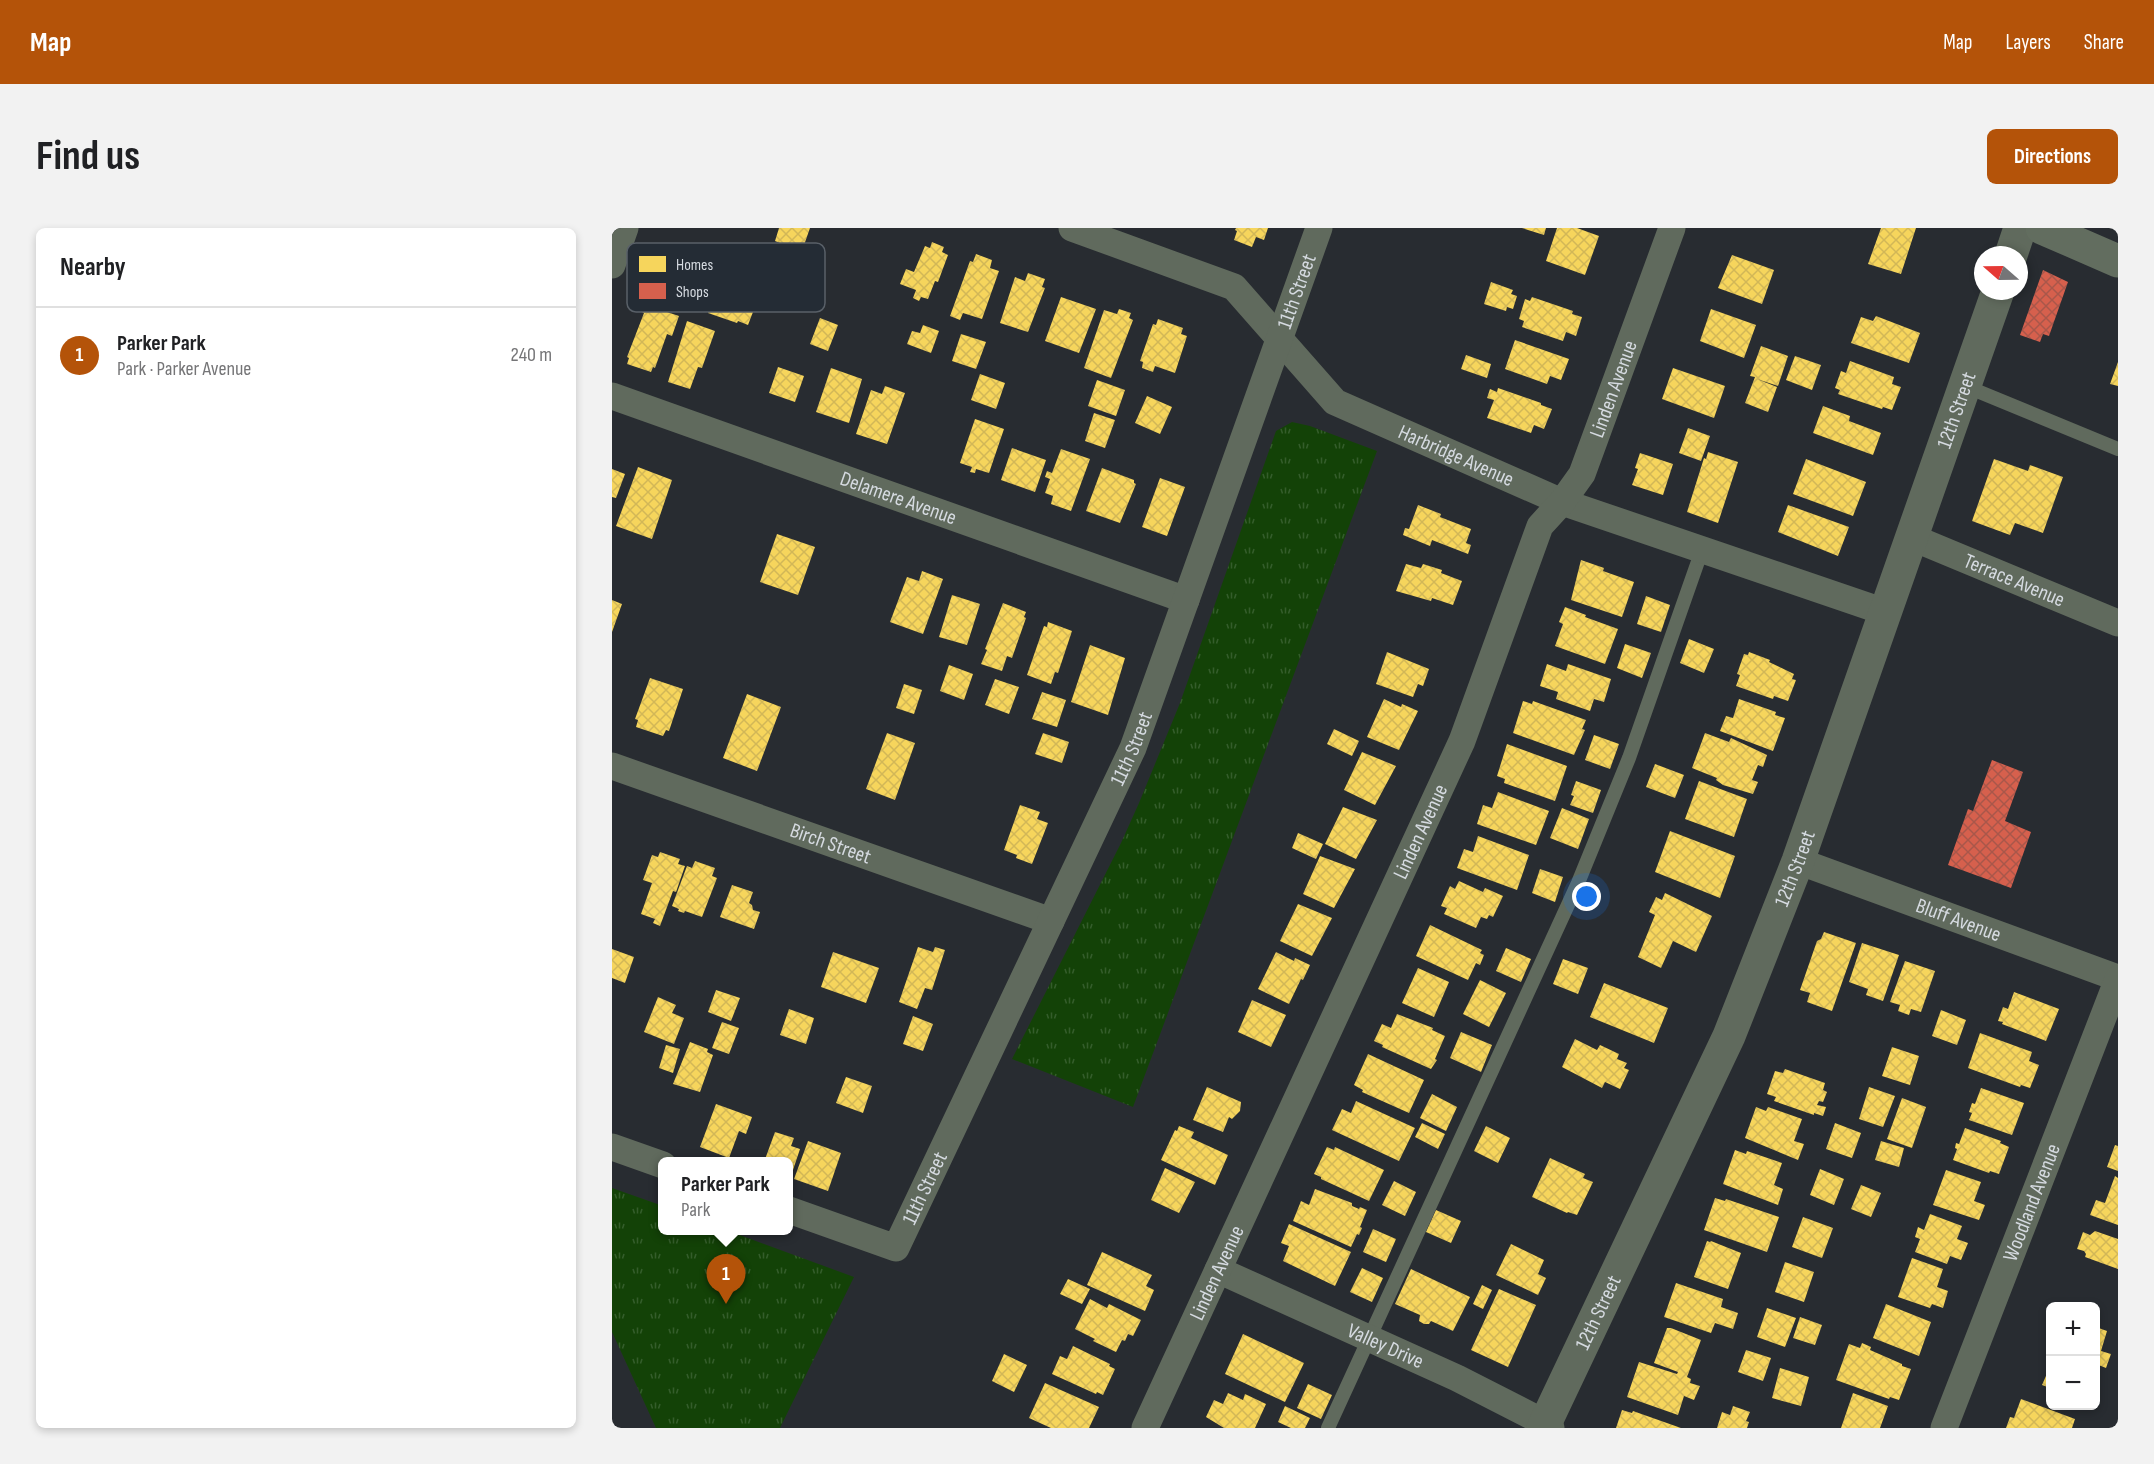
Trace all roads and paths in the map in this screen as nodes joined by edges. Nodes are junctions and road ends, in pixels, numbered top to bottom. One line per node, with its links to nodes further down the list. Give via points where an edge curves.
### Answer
1 (625, 228): 9 (street)
2 (1072, 228): 11 (street, Harbridge Avenue, via 1234,287)
3 (1319, 228): 11 (street, 11th Street)
4 (1672, 228): 15 (street, Linden Avenue, via 1581,474)
5 (2020, 228): 7 (street)
6 (2042, 228): 8 (main road)
7 (2014, 246)
8 (2118, 261)
9 (612, 265)
10 (1995, 300): 12 (street, 12th Street)
11 (1280, 338): 15 (street, Harbridge Avenue, via 1335,402); 18 (street, 11th Street)
12 (1965, 386): 14 (lane); 16 (street, 12th Street)
13 (612, 396): 18 (street, Delamere Avenue)
14 (2118, 448)
15 (1562, 502): 17 (street, Harbridge Avenue); 28 (street, Linden Avenue, via 1540,526 1462,741)
16 (1911, 537): 19 (street, 12th Street); 20 (street, Terrace Avenue)
17 (1702, 550): 19 (street, Harbridge Avenue); 29 (lane, via 1629,758 1578,883)
18 (1186, 600): 23 (street, 11th Street, via 1133,748)
19 (1885, 612): 22 (street, 12th Street)
20 (2118, 623)
21 (612, 766): 23 (street, Birch Street)
22 (1798, 861): 24 (street, Bluff Avenue); 30 (street, 12th Street, via 1729,1036)
23 (1051, 921): 27 (street, 11th Street, via 896,1248)
24 (2118, 978): 33 (street, Woodland Avenue)
25 (612, 1147): 26 (street)
26 (658, 1163)
27 (793, 1211)
28 (1218, 1270): 29 (street, Valley Drive); 31 (street, Linden Avenue)
29 (1370, 1339): 30 (street, Valley Drive, via 1457,1378); 32 (lane)
30 (1547, 1426)
31 (1145, 1428)
32 (1328, 1428)
33 (1944, 1428)

